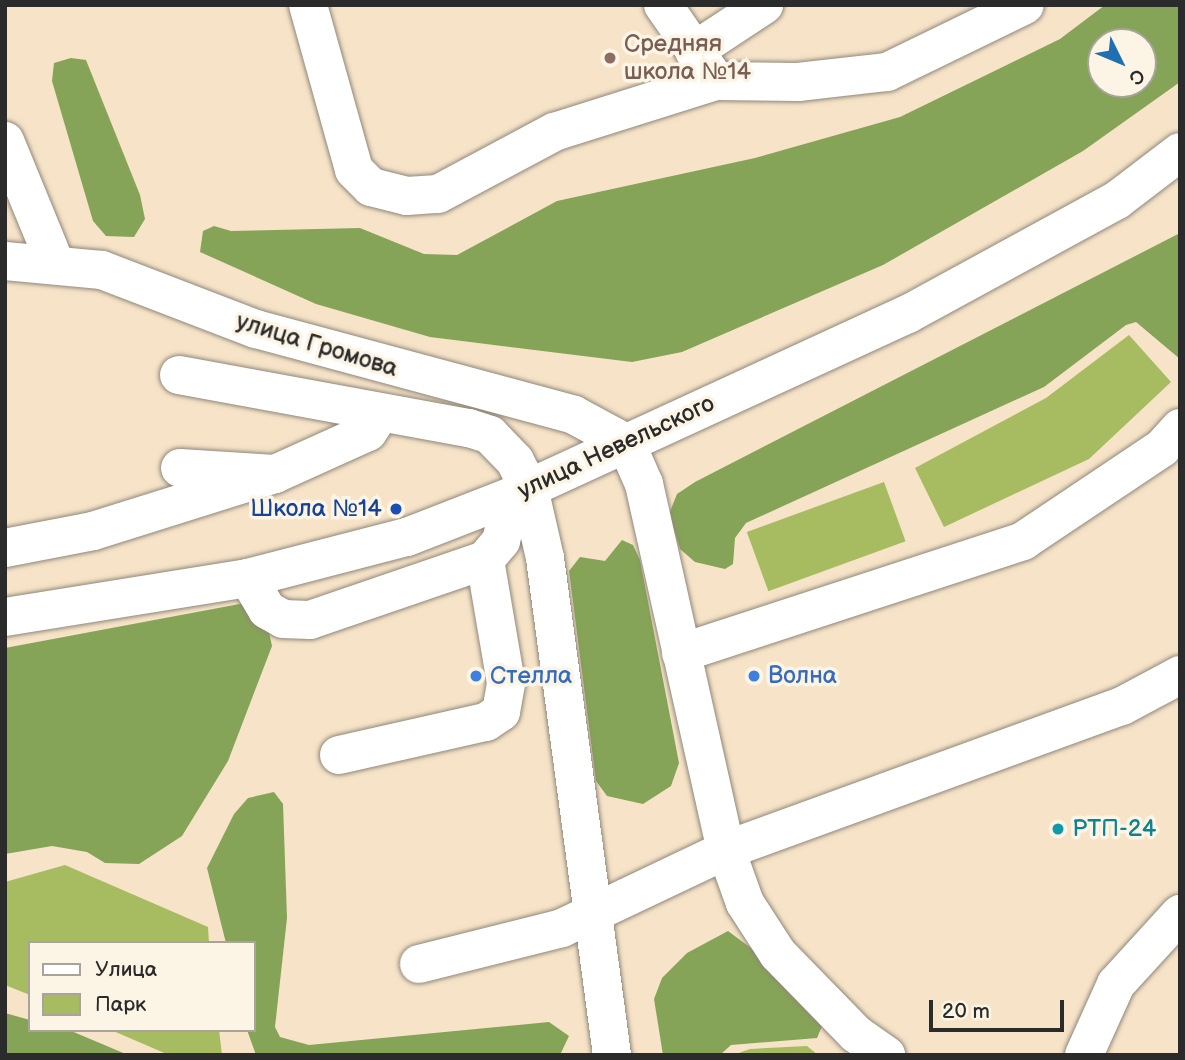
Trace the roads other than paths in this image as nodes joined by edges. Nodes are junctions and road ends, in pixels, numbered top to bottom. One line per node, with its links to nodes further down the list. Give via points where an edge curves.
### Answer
1 (308, 5): 5 (main road, via 343,149 363,180 392,194 438,194 554,132)
2 (663, 5): 5 (main road)
3 (764, 5): 5 (main road)
4 (1026, 5): 5 (main road, via 887,72 797,82)
5 (705, 66)
6 (5, 141): 9 (main road)
7 (1180, 152): 13 (main road, улица Невельского, via 1117,200 908,314)
8 (5, 261): 9 (main road, улица Громова)
9 (55, 263): 13 (main road, улица Громова, via 102,270 256,329 574,415)
10 (179, 375): 11 (main road)
11 (381, 413): 15 (main road, via 368,432); 16 (main road, via 490,436 515,461)
12 (1180, 428): 21 (main road, via 1162,448 1023,541)
13 (626, 443): 16 (main road, улица Невельского); 21 (main road, via 644,484)
14 (180, 468): 15 (main road)
15 (275, 474): 17 (main road, via 93,531)
16 (521, 492): 18 (main road, via 501,541); 19 (main road, улица Невельского, via 407,537); 26 (main road, via 545,558)
17 (5, 548)
18 (485, 560): 19 (main road, via 296,621 267,610); 23 (main road, via 506,683 501,712 486,722)
19 (248, 578): 20 (main road, улица Невельского)
20 (5, 617)
21 (681, 653): 24 (main road)
22 (1180, 674): 24 (main road, via 1122,706)
23 (339, 755)
24 (726, 850): 26 (main road); 28 (main road, via 745,903 778,954)
25 (1180, 914): 30 (main road, via 1116,984)
26 (591, 917): 27 (main road, via 503,947); 29 (main road)
27 (419, 964)
28 (883, 1054)
29 (612, 1055)
30 (1084, 1055)

